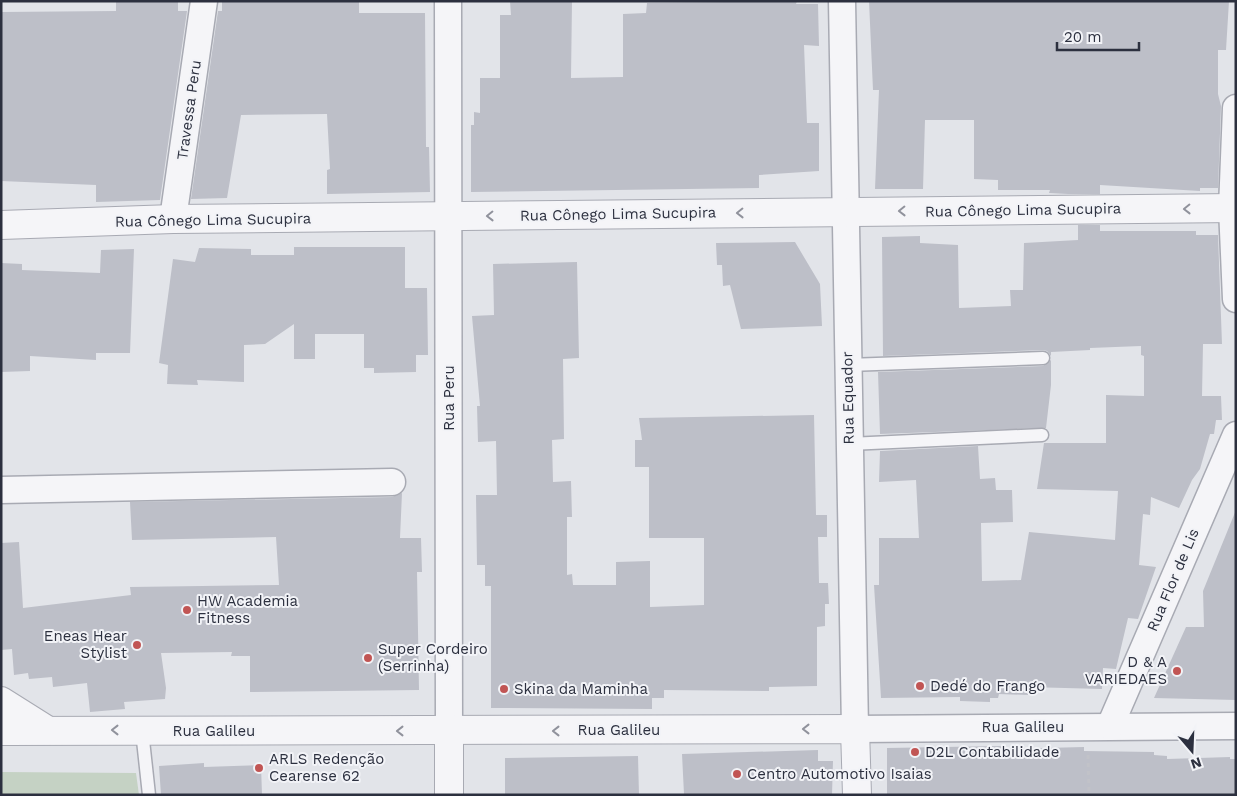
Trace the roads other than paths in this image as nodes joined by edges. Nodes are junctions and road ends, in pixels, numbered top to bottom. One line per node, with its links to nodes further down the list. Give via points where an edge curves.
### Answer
1 (204, 1): 8 (street, Travessa Peru)
2 (448, 1): 7 (street, Rua Peru)
3 (842, 1): 6 (street, Rua Equador)
4 (1236, 108): 5 (street)
5 (1234, 208): 6 (street, Rua Cônego Lima Sucupira, one-way to 6); 10 (street)
6 (844, 212): 7 (street, Rua Cônego Lima Sucupira, one-way to 7); 12 (street, Rua Equador)
7 (450, 216): 8 (street, Rua Cônego Lima Sucupira); 25 (street, Rua Peru)
8 (173, 219): 9 (street, Rua Cônego Lima Sucupira)
9 (1, 225)
10 (1236, 299)
11 (1043, 358): 12 (lane)
12 (848, 365): 15 (street, Rua Equador)
13 (1042, 435): 15 (lane)
14 (1236, 435): 19 (street, Rua Flor de Lis)
15 (849, 444): 21 (street, Rua Equador)
16 (392, 482): 17 (street)
17 (1, 490)
18 (1, 701): 22 (street)
19 (1099, 726): 20 (street, Rua Galileu); 21 (street, Rua Galileu)
20 (1236, 726)
21 (855, 729): 25 (street, Rua Galileu, one-way to 25); 28 (street, Rua Equador)
22 (47, 730): 23 (street, Rua Galileu, one-way to 22); 24 (street, Rua Galileu)
23 (142, 730): 25 (street, Rua Galileu, one-way to 23); 26 (lane)
24 (1, 731)
25 (449, 732): 27 (street, Rua Peru)
26 (149, 795)
27 (450, 795)
28 (857, 795)

